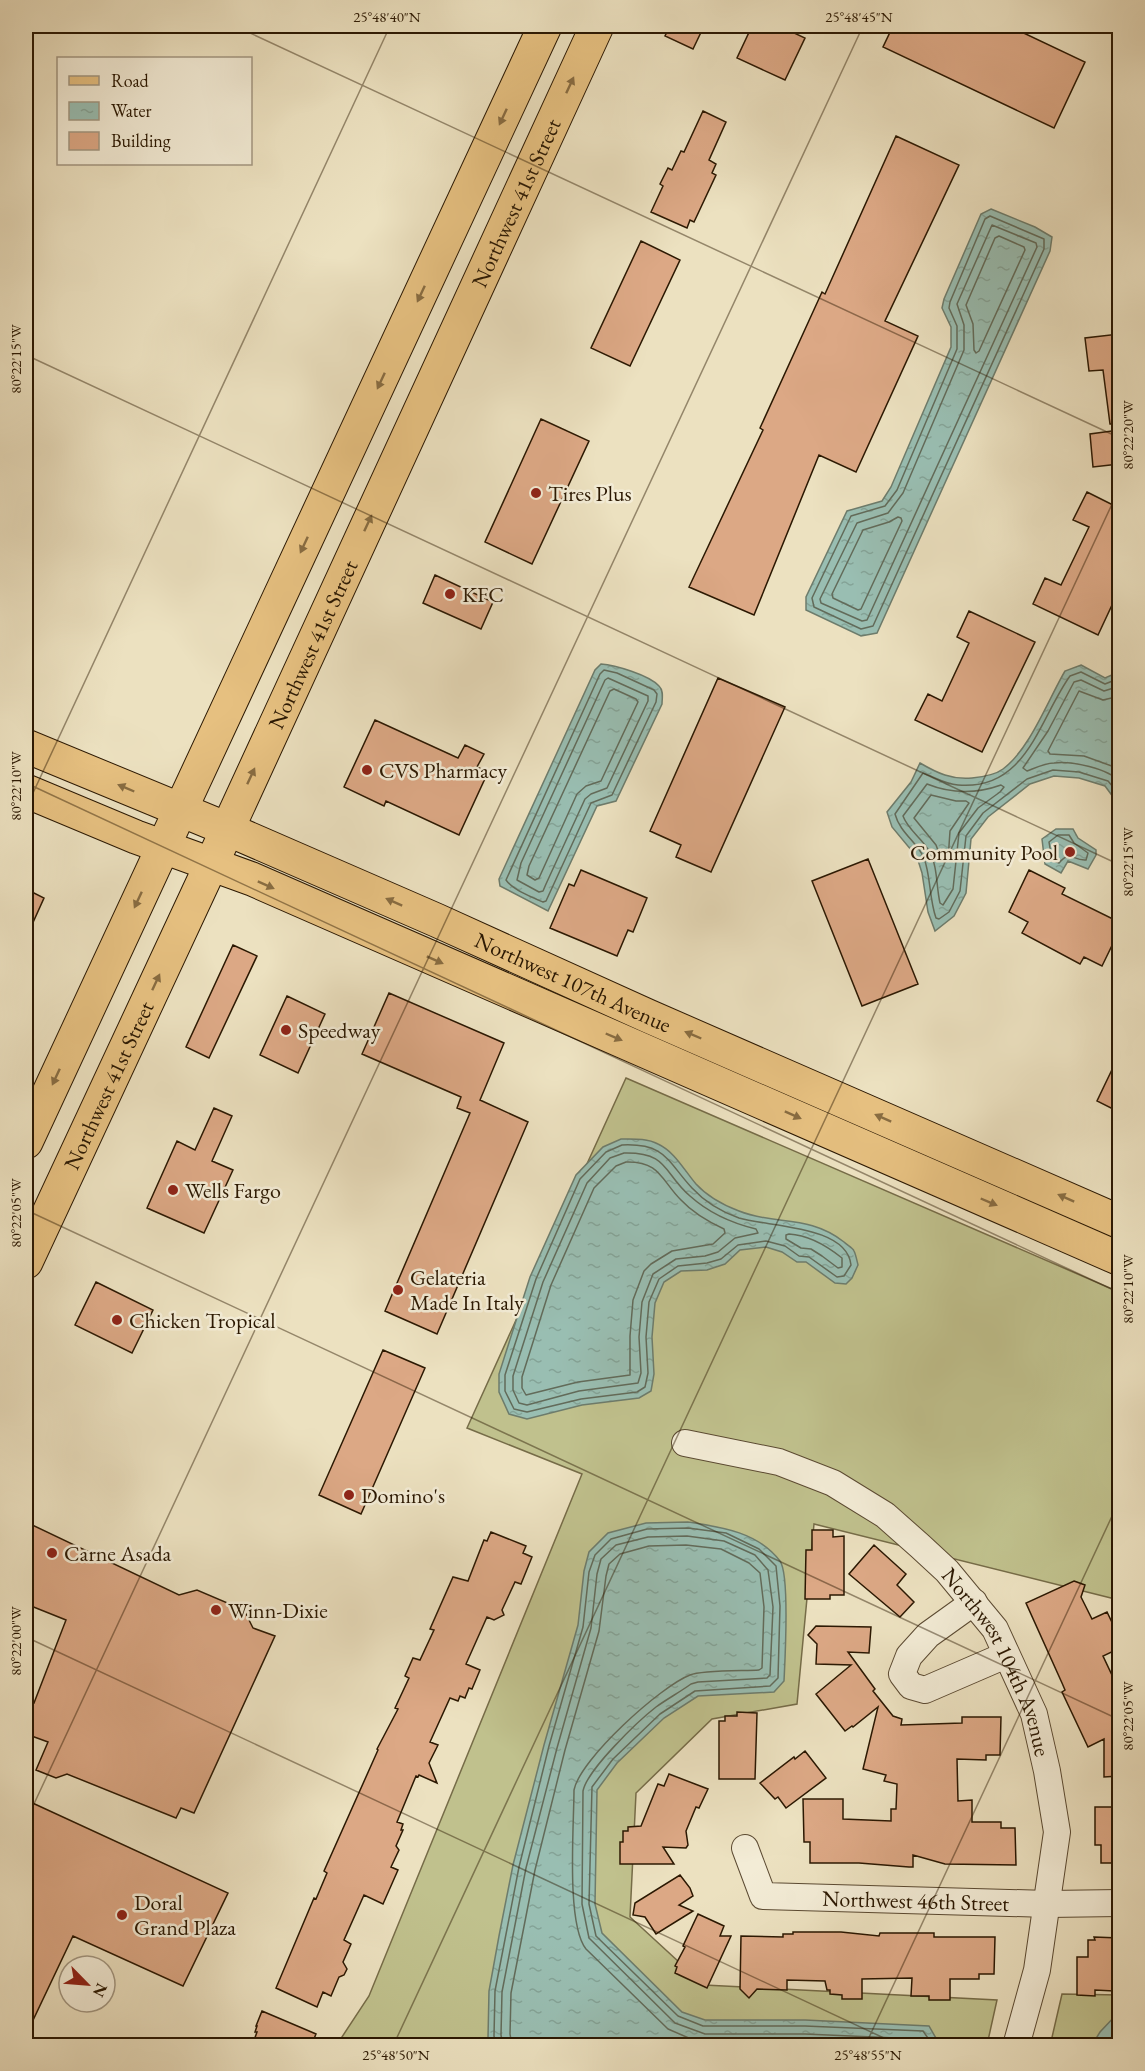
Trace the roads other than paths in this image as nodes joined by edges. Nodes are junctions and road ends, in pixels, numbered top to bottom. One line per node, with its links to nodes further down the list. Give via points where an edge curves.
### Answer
1 (545, 26): 5 (main road, Northwest 41st Street, one-way to 5)
2 (597, 26): 6 (main road, Northwest 41st Street, one-way to 2)
3 (26, 746): 5 (main road, Northwest 107th Avenue, one-way to 3)
4 (26, 791): 7 (main road, Northwest 107th Avenue)
5 (180, 810): 6 (main road, Northwest 107th Avenue); 7 (main road, Northwest 41st Street)
6 (227, 829): 8 (main road, Northwest 41st Street); 10 (main road, Northwest 107th Avenue, one-way to 6)
7 (163, 848): 8 (main road, Northwest 107th Avenue); 9 (main road, Northwest 41st Street, one-way to 9)
8 (211, 864): 11 (main road, Northwest 107th Avenue, one-way to 11); 12 (main road, Northwest 41st Street, one-way to 8)
9 (26, 1142)
10 (1119, 1222)
11 (1119, 1259)
12 (26, 1262)
13 (685, 1443): 14 (street, Northwest 104th Avenue, via 779,1462 833,1483 885,1515 948,1571)
14 (974, 1602): 15 (street, Northwest 104th Avenue, via 994,1629); 15 (street, via 928,1635 909,1656 902,1674 911,1686 925,1690)
15 (1006, 1655): 18 (street, Northwest 104th Avenue, via 1034,1714 1058,1832)
16 (745, 1848): 18 (street, Northwest 46th Street, via 763,1896)
17 (1119, 1903): 18 (street, Northwest 46th Street)
18 (1048, 1904): 19 (street, Northwest 104th Avenue, via 1037,1970)
19 (1016, 2046)

